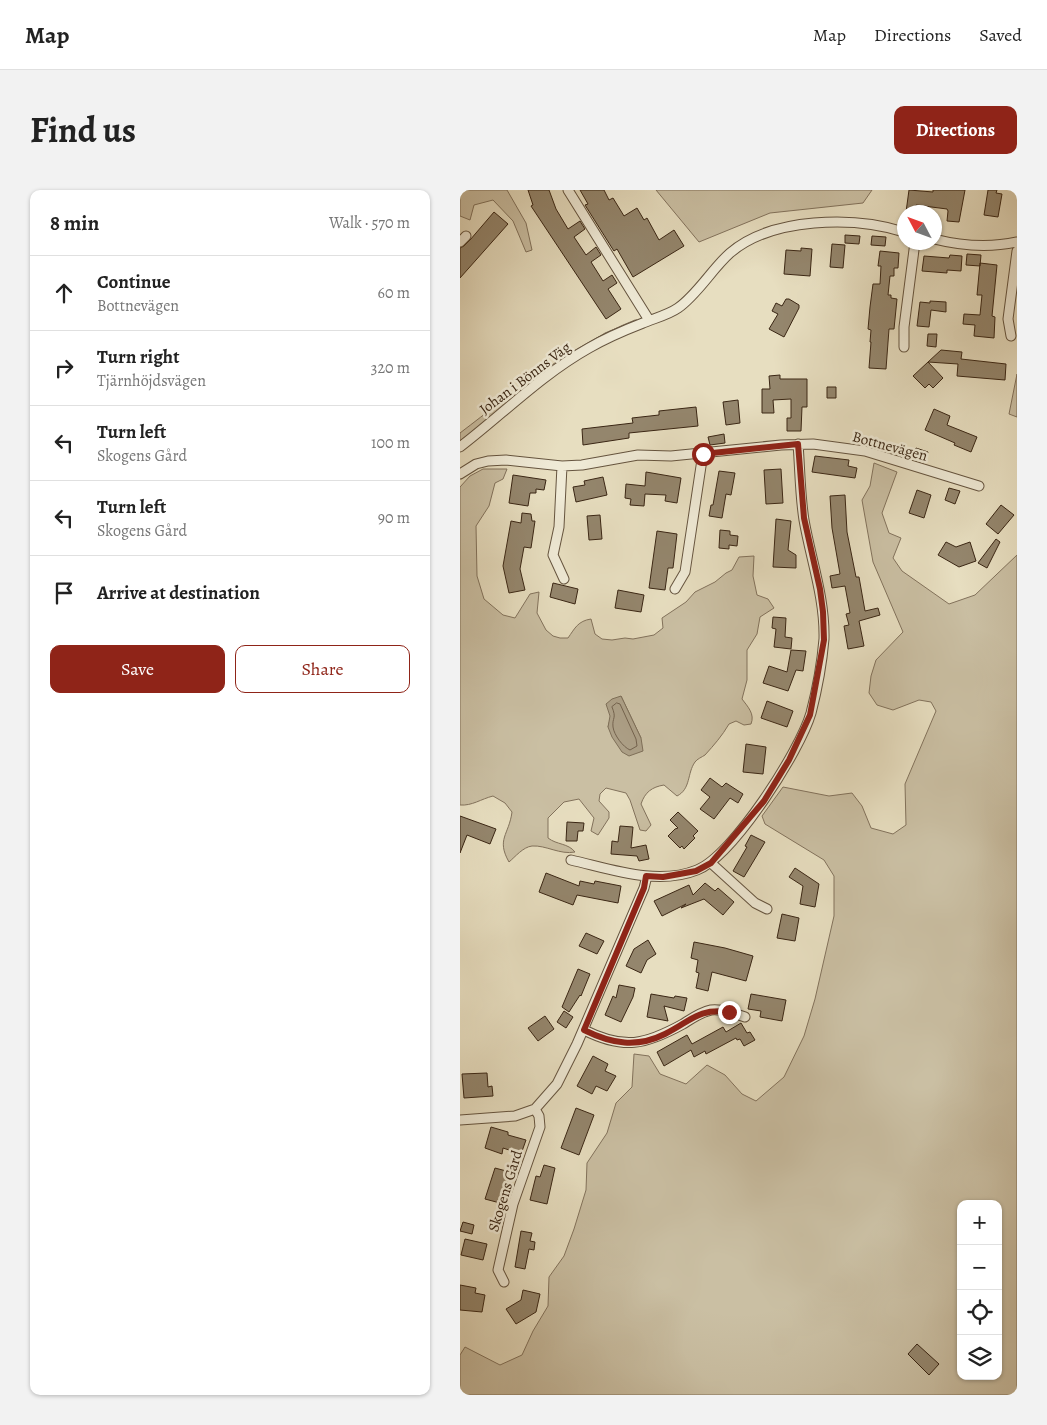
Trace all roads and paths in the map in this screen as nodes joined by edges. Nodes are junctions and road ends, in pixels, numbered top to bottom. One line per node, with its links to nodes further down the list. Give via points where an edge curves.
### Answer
1 (568, 190): 7 (street)
2 (897, 231): 7 (street, Johan i Bönns Väg, via 851,222 801,225 772,231 733,252 678,308)
3 (942, 242): 4 (street, via 984,246)
4 (1017, 242)
5 (914, 250): 9 (street)
6 (1017, 251): 8 (street, via 1008,319)
7 (649, 320): 11 (street, Johan i Bönns Väg, via 567,361)
8 (1011, 336)
9 (904, 347)
10 (798, 444): 12 (street, Bottnevägen); 15 (street, Bottnevägen, via 865,451); 19 (street, via 804,518 823,612 824,640 810,715 789,760 764,801)
11 (460, 447)
12 (703, 454): 13 (street, Bottnevägen, via 638,455 582,466); 17 (street, via 685,572)
13 (562, 466): 14 (street, Bottnevägen, via 488,461); 16 (street, via 559,527 553,555)
14 (460, 474)
15 (979, 486)
16 (564, 579)
17 (676, 590)
18 (571, 860): 20 (street)
19 (711, 863): 20 (street, via 696,871 663,877); 21 (street, via 755,903)
20 (646, 876): 23 (street, via 644,888)
21 (767, 909)
22 (745, 1017): 23 (street, via 709,1010 644,1042 624,1044)
23 (584, 1030): 24 (street, via 557,1084)
24 (535, 1109): 25 (street, via 515,1116); 26 (street, Skogens Gård, via 540,1127 511,1214 498,1270)
25 (460, 1120)
26 (504, 1282)

